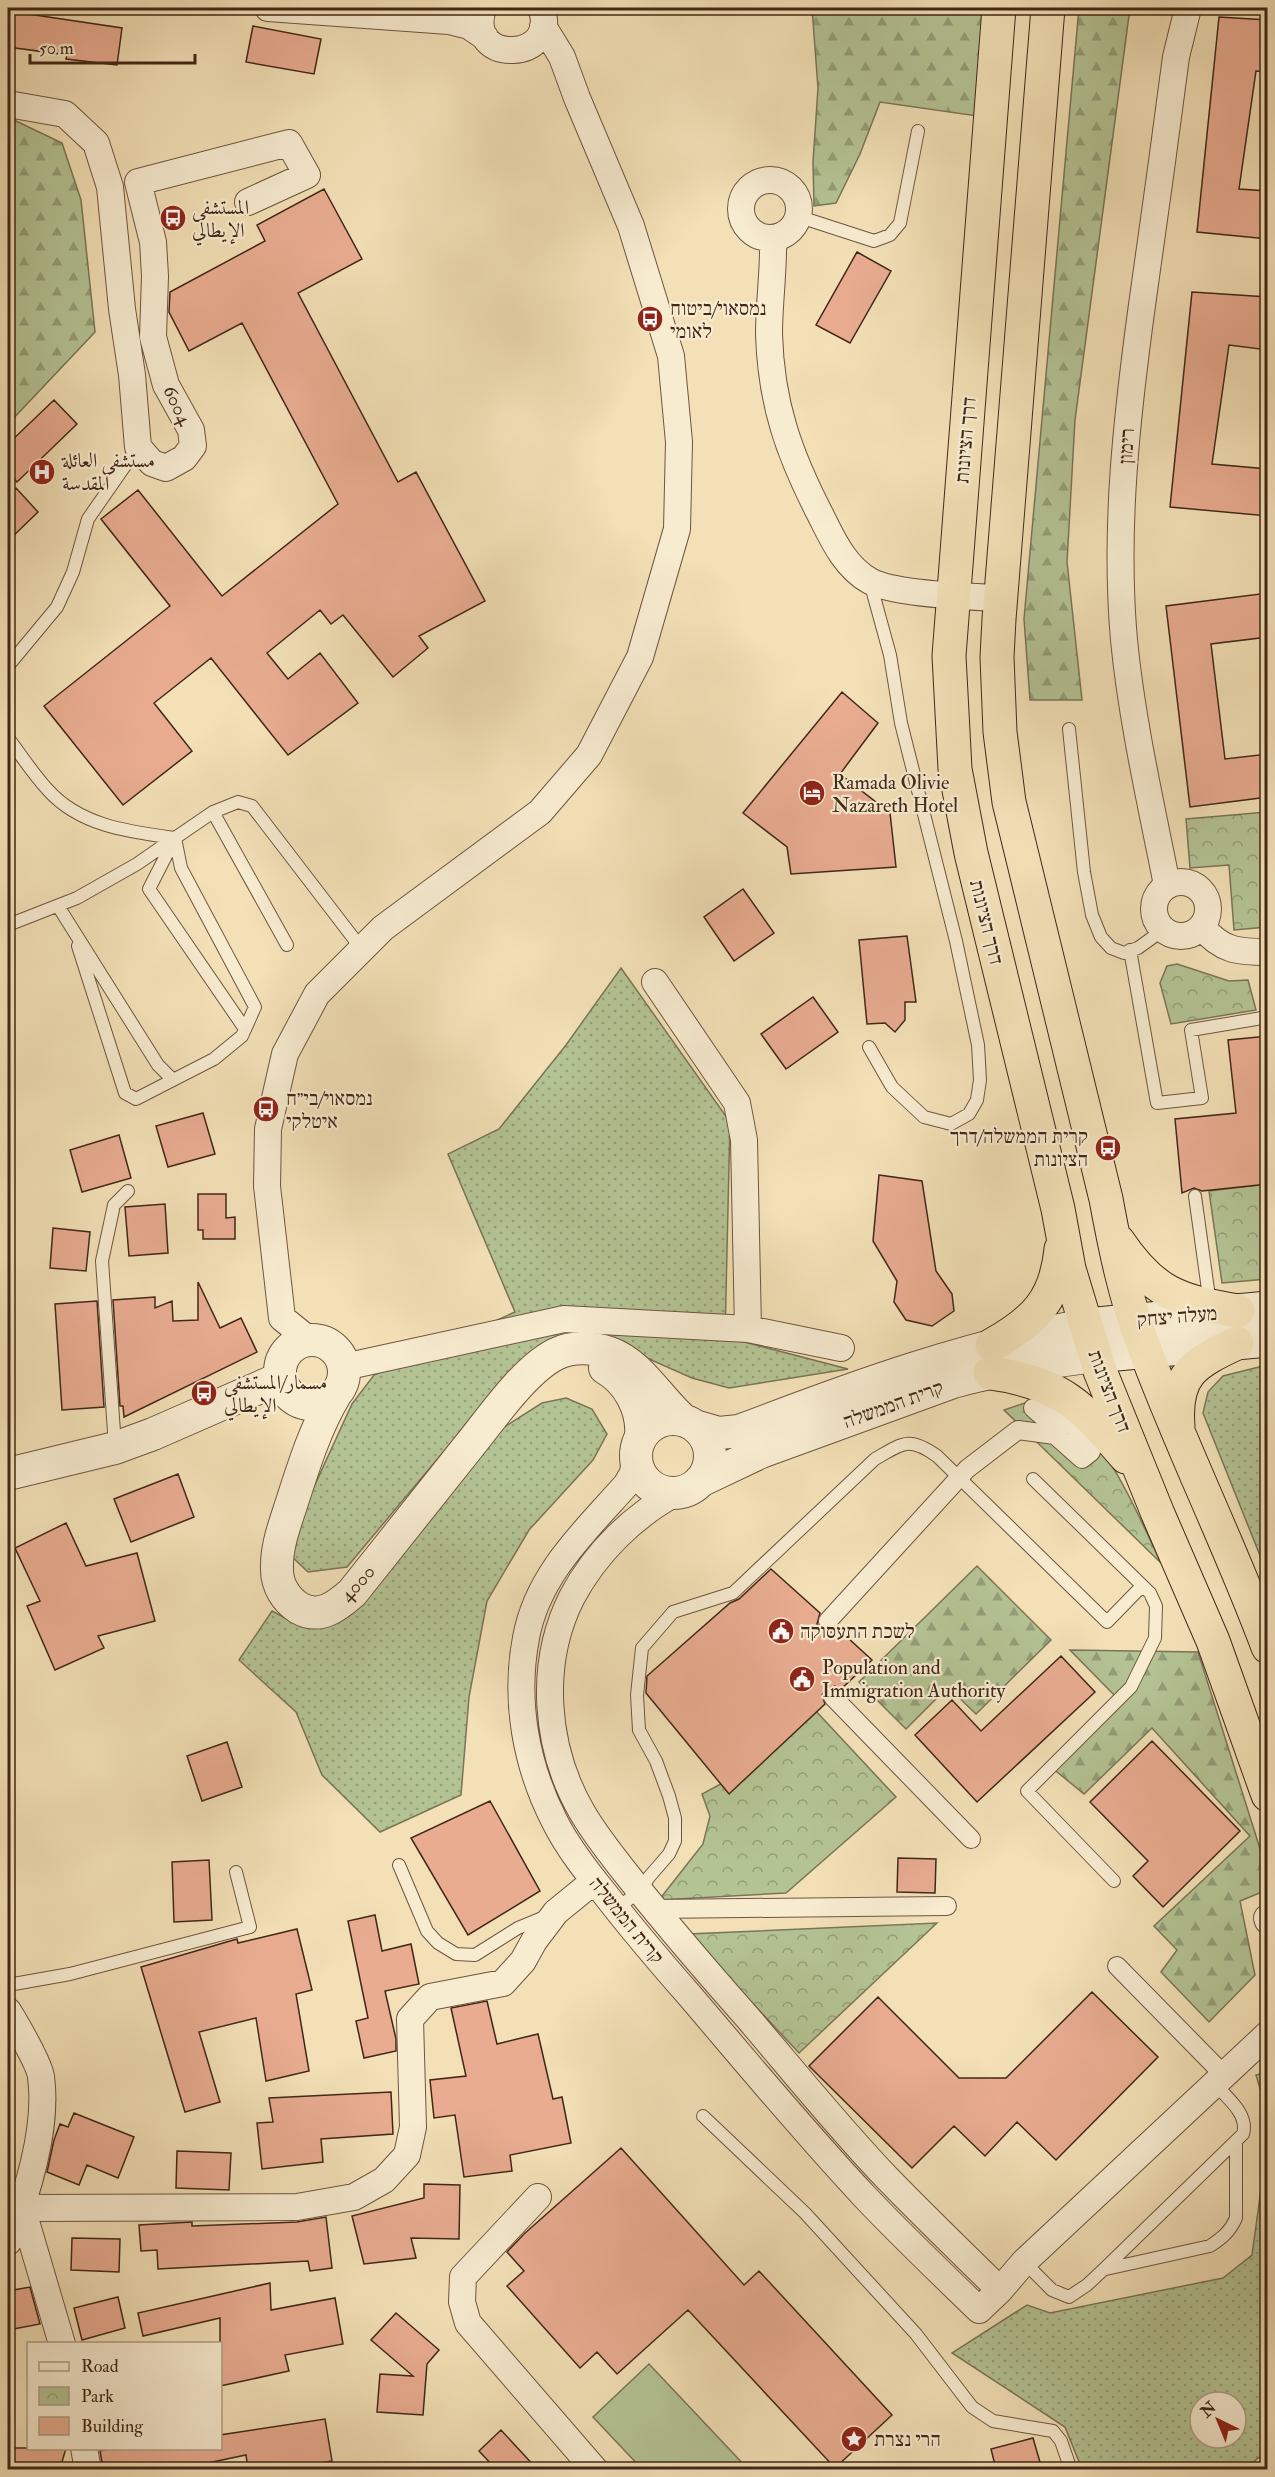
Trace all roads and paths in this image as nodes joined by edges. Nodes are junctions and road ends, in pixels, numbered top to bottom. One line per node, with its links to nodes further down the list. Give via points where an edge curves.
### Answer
1 (268, 8): 8 (street)
2 (465, 8): 8 (street)
3 (483, 8): 9 (street, via 480,18)
4 (999, 8): 21 (highway, דרך הציונות)
5 (1048, 8): 22 (highway)
6 (1188, 8): 28 (street, רימון, via 1176,57 1126,423 1122,525 1124,639 1137,735)
7 (542, 17): 10 (street, via 537,39); 11 (street)
8 (415, 18): 9 (street, via 469,26)
9 (485, 37): 10 (street, via 501,49)
10 (520, 51): 11 (street, via 544,62)
11 (577, 98): 35 (street, via 631,226 671,357 679,442 677,529 640,657 589,755 540,812 383,928)
12 (8, 104): 15 (street, 6004, via 65,114 96,143)
13 (918, 131): 17 (lane, via 900,224 890,235 874,241)
14 (138, 182): 15 (street); 16 (street, via 289,143 307,175); 19 (street, 6004, via 153,242 153,337 166,385 191,430 193,446 184,458 166,468 152,463)
15 (110, 187): 19 (street, 6004)
16 (248, 202)
17 (797, 216): 18 (street, via 792,227); 18 (street, via 795,194 787,186 766,180 755,184 742,202 744,224 762,237)
18 (773, 238): 20 (street, via 771,372 788,447 836,547)
19 (138, 447): 23 (lane, via 88,519 73,572 57,607)
20 (870, 581): 21 (street); 41 (lane, via 978,1045 977,1100 969,1114 951,1124 924,1117 892,1087)
21 (953, 596): 22 (street); 46 (highway, דרך הציונות, via 948,656 951,736 962,811)
22 (1001, 598): 45 (highway, via 998,697 1009,802)
23 (8, 666)
24 (1069, 729): 36 (lane, via 1092,915 1101,937 1111,948 1124,953)
25 (8, 738): 27 (lane, via 49,791 81,816 126,831)
26 (213, 812): 27 (lane); 34 (lane); 35 (lane, via 238,802 252,806)
27 (175, 838): 29 (lane, via 137,864); 40 (lane, via 181,868 255,1007); 40 (lane, via 149,888)
28 (1167, 885): 32 (street, via 1185,882 1201,891 1208,913); 33 (street, via 1153,909)
29 (58, 906): 30 (lane); 31 (lane)
30 (8, 925)
31 (72, 927): 42 (lane, via 158,1065); 42 (lane, via 125,1093 136,1099)
32 (1202, 927): 33 (street, via 1186,937); 37 (street, via 1228,949)
33 (1163, 930): 36 (lane)
34 (287, 945)
35 (362, 948): 51 (street, via 317,994 285,1054 268,1129 267,1186 282,1318)
36 (1130, 950): 39 (lane, via 1157,1102 1202,1098 1191,1030)
37 (1268, 952)
38 (655, 982): 50 (street, via 737,1103 744,1140)
39 (1262, 1018)
40 (245, 1029): 42 (lane, via 214,1059)
41 (868, 1047)
42 (173, 1080)
43 (128, 1191): 67 (lane, via 114,1204 102,1261)
44 (1195, 1196): 47 (lane)
45 (1112, 1232): 47 (highway, via 1130,1259 1158,1287 1174,1296); 48 (highway)
46 (1062, 1233): 49 (highway, דרך הציונות); 56 (highway, via 1059,1268 1046,1303)
47 (1239, 1308): 48 (main road, מעלה יצחק)
48 (1134, 1320): 49 (main road, מעלה יצחק); 54 (highway)
49 (1086, 1325): 55 (highway, דרך הציונות); 56 (street, קרית הממשלה)
50 (748, 1329): 53 (street); 58 (street, via 564,1319)
51 (308, 1340): 57 (street, via 297,1343 284,1356); 58 (street, via 326,1342 336,1350)
52 (1252, 1342): 54 (main road, מעלה יצחק); 65 (highway, via 1207,1357 1192,1368 1182,1382 1178,1398)
53 (842, 1347)
54 (1146, 1351): 55 (main road, מעלה יצחק); 65 (highway)
55 (1095, 1356): 56 (street, קרית הממשלה); 70 (highway, דרך הציונות)
56 (991, 1359): 62 (street, קרית הממשלה, via 902,1371); 63 (highway, via 1066,1398); 73 (street, קרית הממשלה, via 898,1400 761,1452)
57 (281, 1378): 61 (street, 4000, via 287,1392); 67 (street)
58 (340, 1381): 61 (street, via 325,1401); 68 (street, 4000)
59 (650, 1384): 60 (street, 4000, via 624,1360 610,1353 573,1349 539,1365); 62 (street, via 708,1415 743,1421); 64 (street, 4000, via 659,1398)
60 (509, 1396): 66 (street, 4000, via 527,1380 566,1364 585,1362 602,1367 617,1375 630,1391 642,1423); 68 (street, 4000, via 352,1593 323,1612 298,1608 279,1585 277,1570 278,1548)
61 (302, 1402): 68 (street, 4000, via 310,1430)
62 (773, 1418): 64 (street, קרית הממשלה, via 719,1434)
63 (1092, 1419): 70 (highway); 71 (street, via 1033,1408 1042,1416 1073,1425 1090,1452 1082,1459 1055,1435 1018,1430)
64 (689, 1423): 66 (street, קרית הממשלה, via 665,1419 650,1426); 73 (street, via 705,1437 709,1449 707,1469)
65 (1179, 1433): 76 (highway)
66 (638, 1447): 73 (street, via 645,1481 653,1488 665,1492); 82 (street, קרית הממשלה, via 633,1473 626,1485 567,1550 550,1578 526,1636 522,1673 520,1698 534,1770 556,1824)
67 (115, 1448): 69 (street)
68 (309, 1450)
69 (8, 1474)
70 (1143, 1476): 78 (highway, דרך הציונות, via 1213,1641)
71 (959, 1478): 74 (lane, via 1107,1622); 75 (street); 84 (lane, via 920,1443 900,1444 875,1459 733,1593 673,1612 642,1648 637,1695 639,1730 656,1761 675,1818 675,1841 649,1877)
72 (1033, 1479): 74 (lane)
73 (689, 1486): 84 (street, קרית הממשלה, via 636,1518 591,1568 563,1617 554,1643 550,1676 549,1696 561,1762 581,1811)
74 (1142, 1586): 83 (lane, via 1156,1606 1155,1638 1131,1687 1027,1791)
75 (828, 1621)
76 (1268, 1647)
77 (833, 1697): 79 (street)
78 (1268, 1796)
79 (972, 1839)
80 (399, 1865): 87 (lane, via 427,1931 456,1954 475,1955 518,1928)
81 (236, 1872): 89 (lane, via 250,1928 70,1974)
82 (594, 1881): 86 (street, קרית הממשלה); 87 (street)
83 (1114, 1881)
84 (647, 1900): 85 (street); 86 (lane); 100 (street, קרית הממשלה, via 846,2133)
85 (947, 1906)
86 (616, 1909): 100 (street, קרית הממשלה, via 867,2199 979,2310)
87 (556, 1912): 96 (street, via 524,1961 503,1983 430,1997 411,2019 413,2127 407,2155 384,2180 354,2197 297,2207)
88 (1117, 1966): 92 (street)
89 (8, 1985)
90 (8, 2011): 96 (street, via 41,2075 41,2126)
91 (1268, 2034): 92 (street)
92 (1219, 2079): 94 (lane, via 1245,2126); 98 (street)
93 (703, 2116): 105 (lane, via 813,2222 916,2334 972,2407 993,2421 1053,2431)
94 (1236, 2142): 99 (lane); 99 (lane, via 1236,2218 1225,2236 1210,2246)
95 (538, 2197): 104 (street, via 464,2277 462,2302 468,2323)
96 (22, 2208): 97 (street); 101 (street)
97 (8, 2242)
98 (1024, 2262): 99 (lane, via 1052,2290 1069,2297); 100 (street)
99 (1104, 2269)
100 (1000, 2290)
101 (62, 2342)
102 (84, 2450): 103 (street)
103 (88, 2469)
104 (595, 2469)
105 (1071, 2469)

